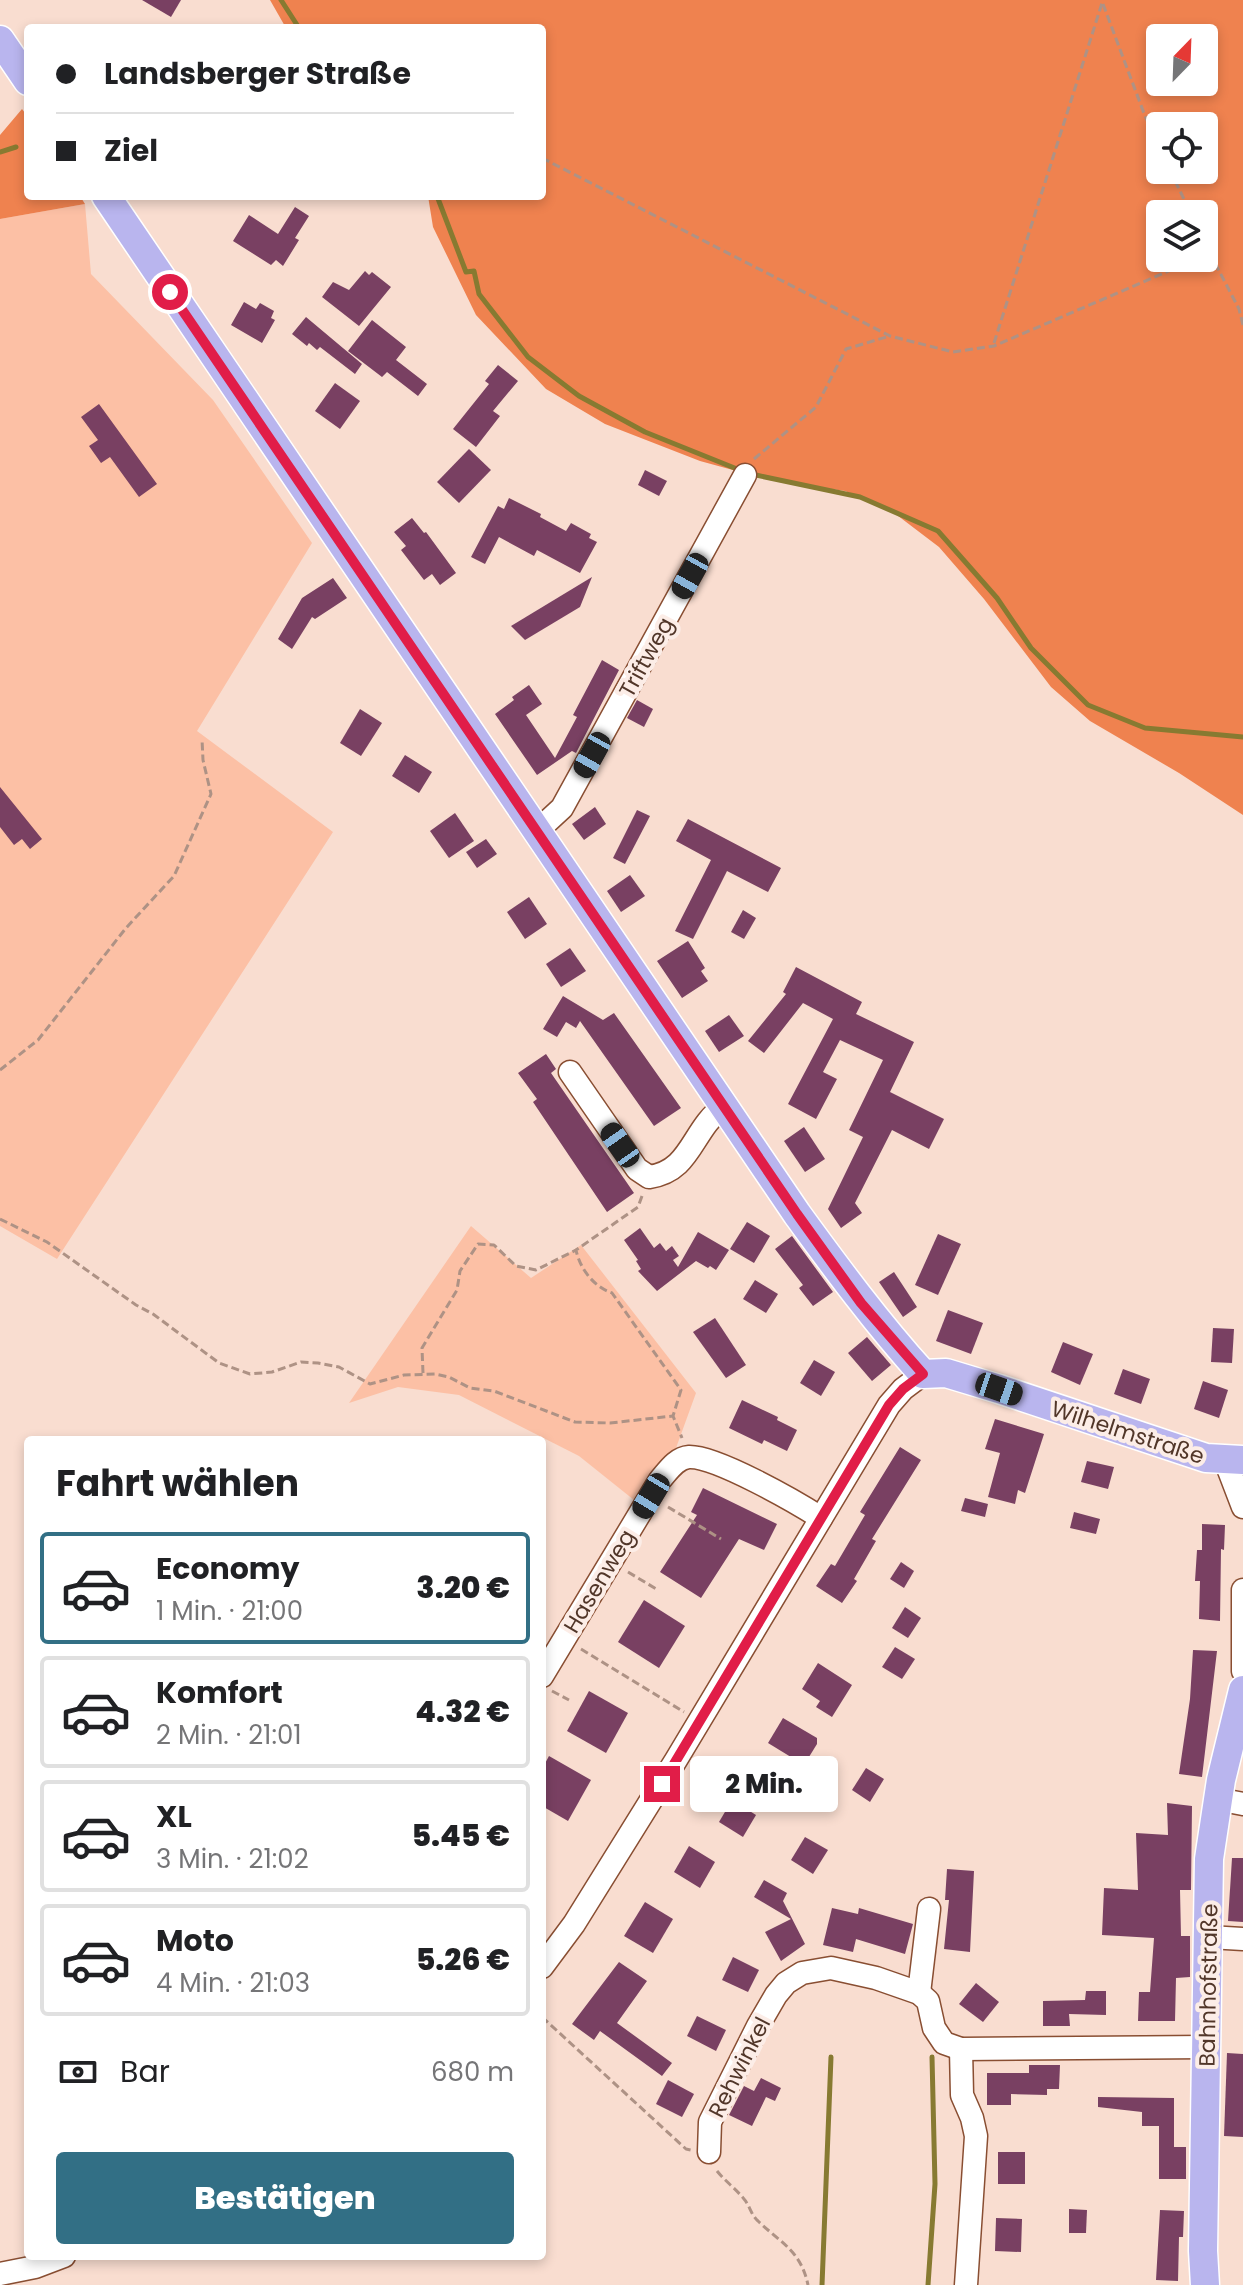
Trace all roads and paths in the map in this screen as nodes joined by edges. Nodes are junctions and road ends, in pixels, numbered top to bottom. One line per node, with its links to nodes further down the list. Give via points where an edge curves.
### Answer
1 (1102, 0): 4 (path); 11 (path)
2 (0, 40): 3 (main road)
3 (24, 75)
4 (1146, 118)
5 (546, 160): 10 (path)
6 (109, 200): 14 (main road)
7 (1218, 270): 9 (path)
8 (1166, 272): 11 (path)
9 (1243, 325)
10 (890, 336): 11 (path, via 953,352); 12 (path, via 846,349 816,407 755,456)
11 (994, 346)
12 (748, 469): 14 (street, Triftweg, via 562,808)
13 (202, 739): 15 (path, via 211,794 174,876 38,1040)
14 (536, 832): 17 (main road)
15 (0, 1070)
16 (570, 1072): 18 (street, via 637,1169)
17 (724, 1106): 18 (street, via 709,1117 677,1168); 22 (main road, via 861,1303)
18 (649, 1177): 20 (path, via 638,1207)
19 (0, 1219): 21 (path, via 47,1242 234,1369 250,1374 318,1363 339,1367 370,1384)
20 (576, 1250): 21 (path, via 536,1270 516,1266 494,1245 478,1244 422,1348); 23 (path, via 599,1289 612,1293 681,1390)
21 (423, 1373): 23 (path, via 494,1391 575,1422)
22 (923, 1374): 25 (main road, Wilhelmstraße, via 946,1373 1206,1458); 28 (street, via 889,1405)
23 (673, 1416): 24 (path)
24 (690, 1457): 26 (street, Hasenweg, via 678,1461); 28 (street, via 712,1462)
25 (1234, 1460): 27 (street)
26 (651, 1496): 29 (path); 30 (street, Hasenweg)
27 (1243, 1507)
28 (821, 1518): 39 (street)
29 (721, 1539)
30 (611, 1561): 31 (path); 33 (street, Hasenweg)
31 (658, 1590)
32 (1243, 1590): 35 (street)
33 (564, 1639): 34 (street, Hasenweg); 39 (path)
34 (546, 1669)
35 (1243, 1671)
36 (546, 1687): 38 (path)
37 (1243, 1690): 40 (main road, Bahnhofstraße)
38 (569, 1700)
39 (700, 1721): 44 (street)
40 (1230, 1802): 42 (main road, Bahnhofstraße, via 1209,1859)
41 (929, 1909): 45 (street)
42 (1209, 1937): 43 (street); 47 (main road, Bahnhofstraße)
43 (1243, 1939)
44 (546, 1962)
45 (919, 1993): 48 (street, via 928,2001 934,2028 944,2043); 49 (street, Rehwinkel, via 831,1968 802,1973 786,1983 710,2122)
46 (546, 2021): 49 (path, via 686,2149)
47 (1207, 2047): 48 (street); 55 (main road, Bahnhofstraße)
48 (961, 2049): 54 (street, via 962,2095 976,2136)
49 (709, 2152): 53 (path, via 718,2173 746,2201 754,2218 795,2255)
50 (59, 2260): 52 (street)
51 (0, 2274): 52 (street)
52 (37, 2276)
53 (808, 2285)
54 (966, 2285)
55 (1205, 2285)

